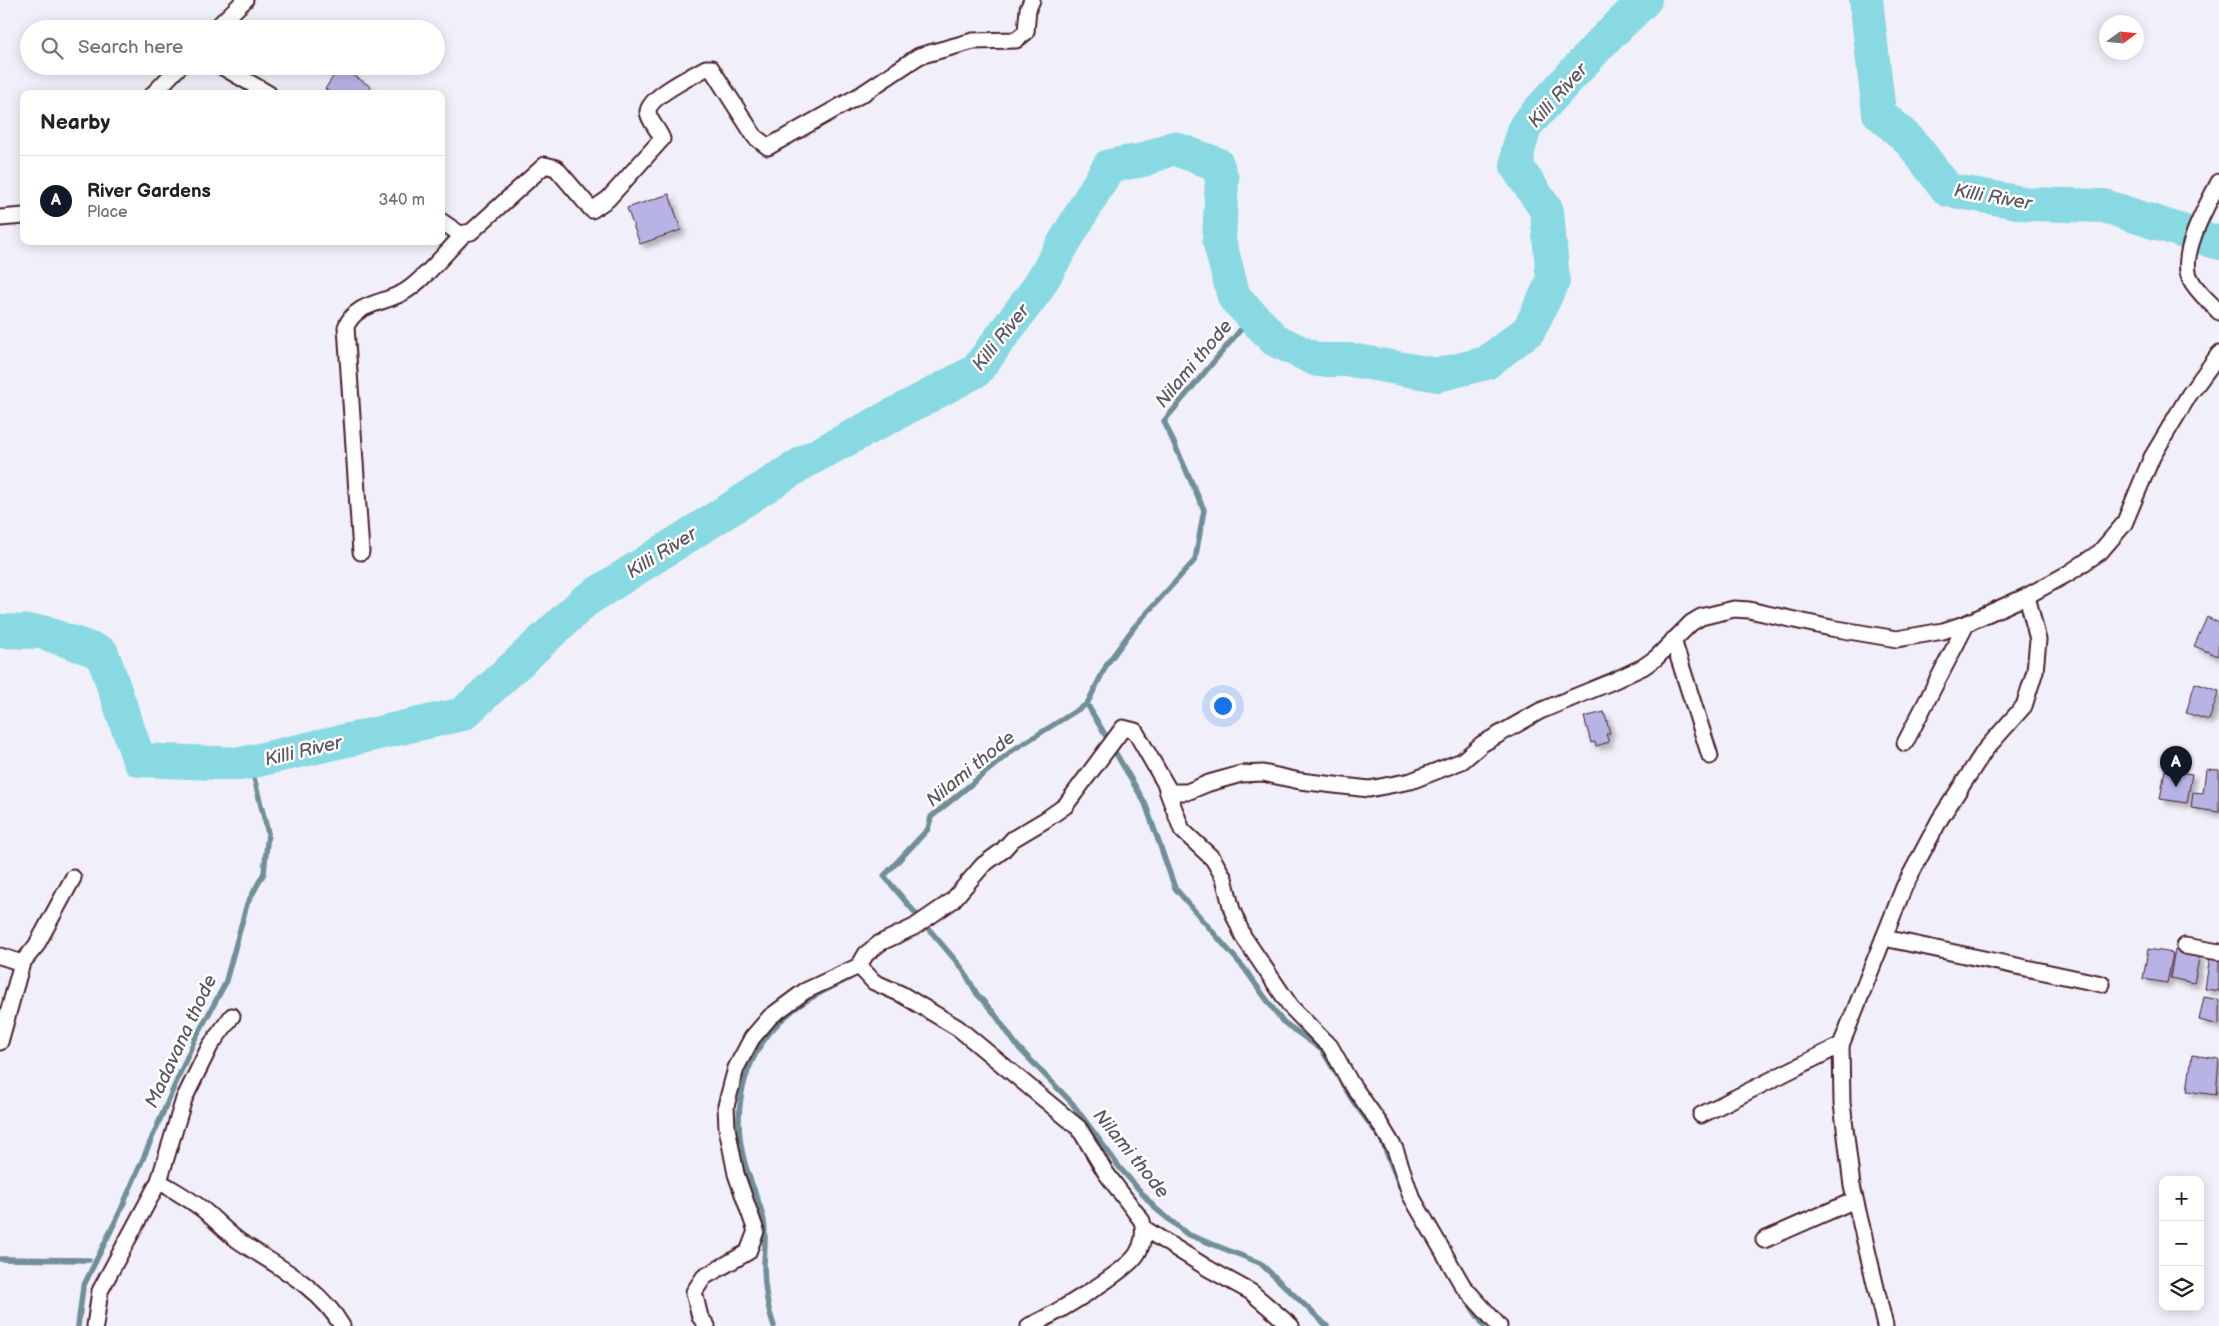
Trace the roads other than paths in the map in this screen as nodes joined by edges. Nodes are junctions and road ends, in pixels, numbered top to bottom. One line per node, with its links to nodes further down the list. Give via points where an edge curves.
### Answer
1 (245, 0): 3 (street)
2 (1032, 0): 12 (street, via 1026,32 1016,40 973,41 919,56 862,94 768,148 755,137 711,68 706,68 659,96 649,108 648,114 662,139 608,199 592,210 556,168 545,165 477,228)
3 (224, 20)
4 (171, 75): 6 (street)
5 (236, 75): 7 (street)
6 (157, 90)
7 (262, 90)
8 (2219, 182): 13 (street, via 2202,216 2187,261 2190,279)
9 (20, 216): 10 (street)
10 (0, 218)
11 (445, 224): 12 (street)
12 (463, 235): 15 (street, via 411,287 359,310 350,317 346,327)
13 (2219, 312)
14 (2219, 354): 16 (street, via 2189,395 2152,457 2124,524 2100,552)
15 (361, 552)
16 (2027, 596): 17 (street); 23 (street, via 2038,640 2035,671 2024,706 1985,750 1940,819 1904,887)
17 (1967, 623): 18 (street, via 1898,639 1734,609 1701,617); 19 (street)
18 (1673, 640): 20 (street); 21 (street, via 1643,667 1540,712 1482,744 1462,761 1412,781 1369,789 1263,773 1209,782 1188,792)
19 (1905, 743)
20 (1710, 756)
21 (1167, 790): 28 (street, via 1134,731 1123,728 1065,806 1013,839 952,901 914,927 880,942 866,954); 43 (street, via 1182,830 1213,859 1224,878 1232,910 1244,936 1291,1007 1330,1046 1395,1149 1411,1196 1463,1286)
22 (72, 878): 27 (street, via 36,946)
23 (1884, 938): 29 (street); 32 (street)
24 (2185, 946): 25 (street)
25 (2219, 952)
26 (0, 956): 27 (street)
27 (22, 963): 31 (street)
28 (859, 966): 36 (street, via 874,982 958,1028 1079,1128); 40 (street, via 805,991 770,1017 752,1038 736,1068 726,1106 727,1128 736,1174 756,1231 748,1252 704,1277 694,1292 700,1317)
29 (2102, 984)
30 (232, 1016): 34 (street, via 210,1046 184,1098)
31 (0, 1042)
32 (1840, 1045): 33 (street); 35 (street, via 1842,1103)
33 (1701, 1115)
34 (159, 1182): 38 (street, via 100,1291); 39 (street, via 199,1206 237,1240 292,1274 311,1289)
35 (1855, 1200): 37 (street); 44 (street)
36 (1145, 1229): 41 (street, via 1139,1249 1130,1261 1045,1319); 42 (street, via 1209,1270 1251,1292)
37 (1764, 1240)
38 (94, 1326)
39 (342, 1326)
40 (707, 1326)
41 (1029, 1326)
42 (1291, 1326)
43 (1499, 1326)
44 (1885, 1326)

